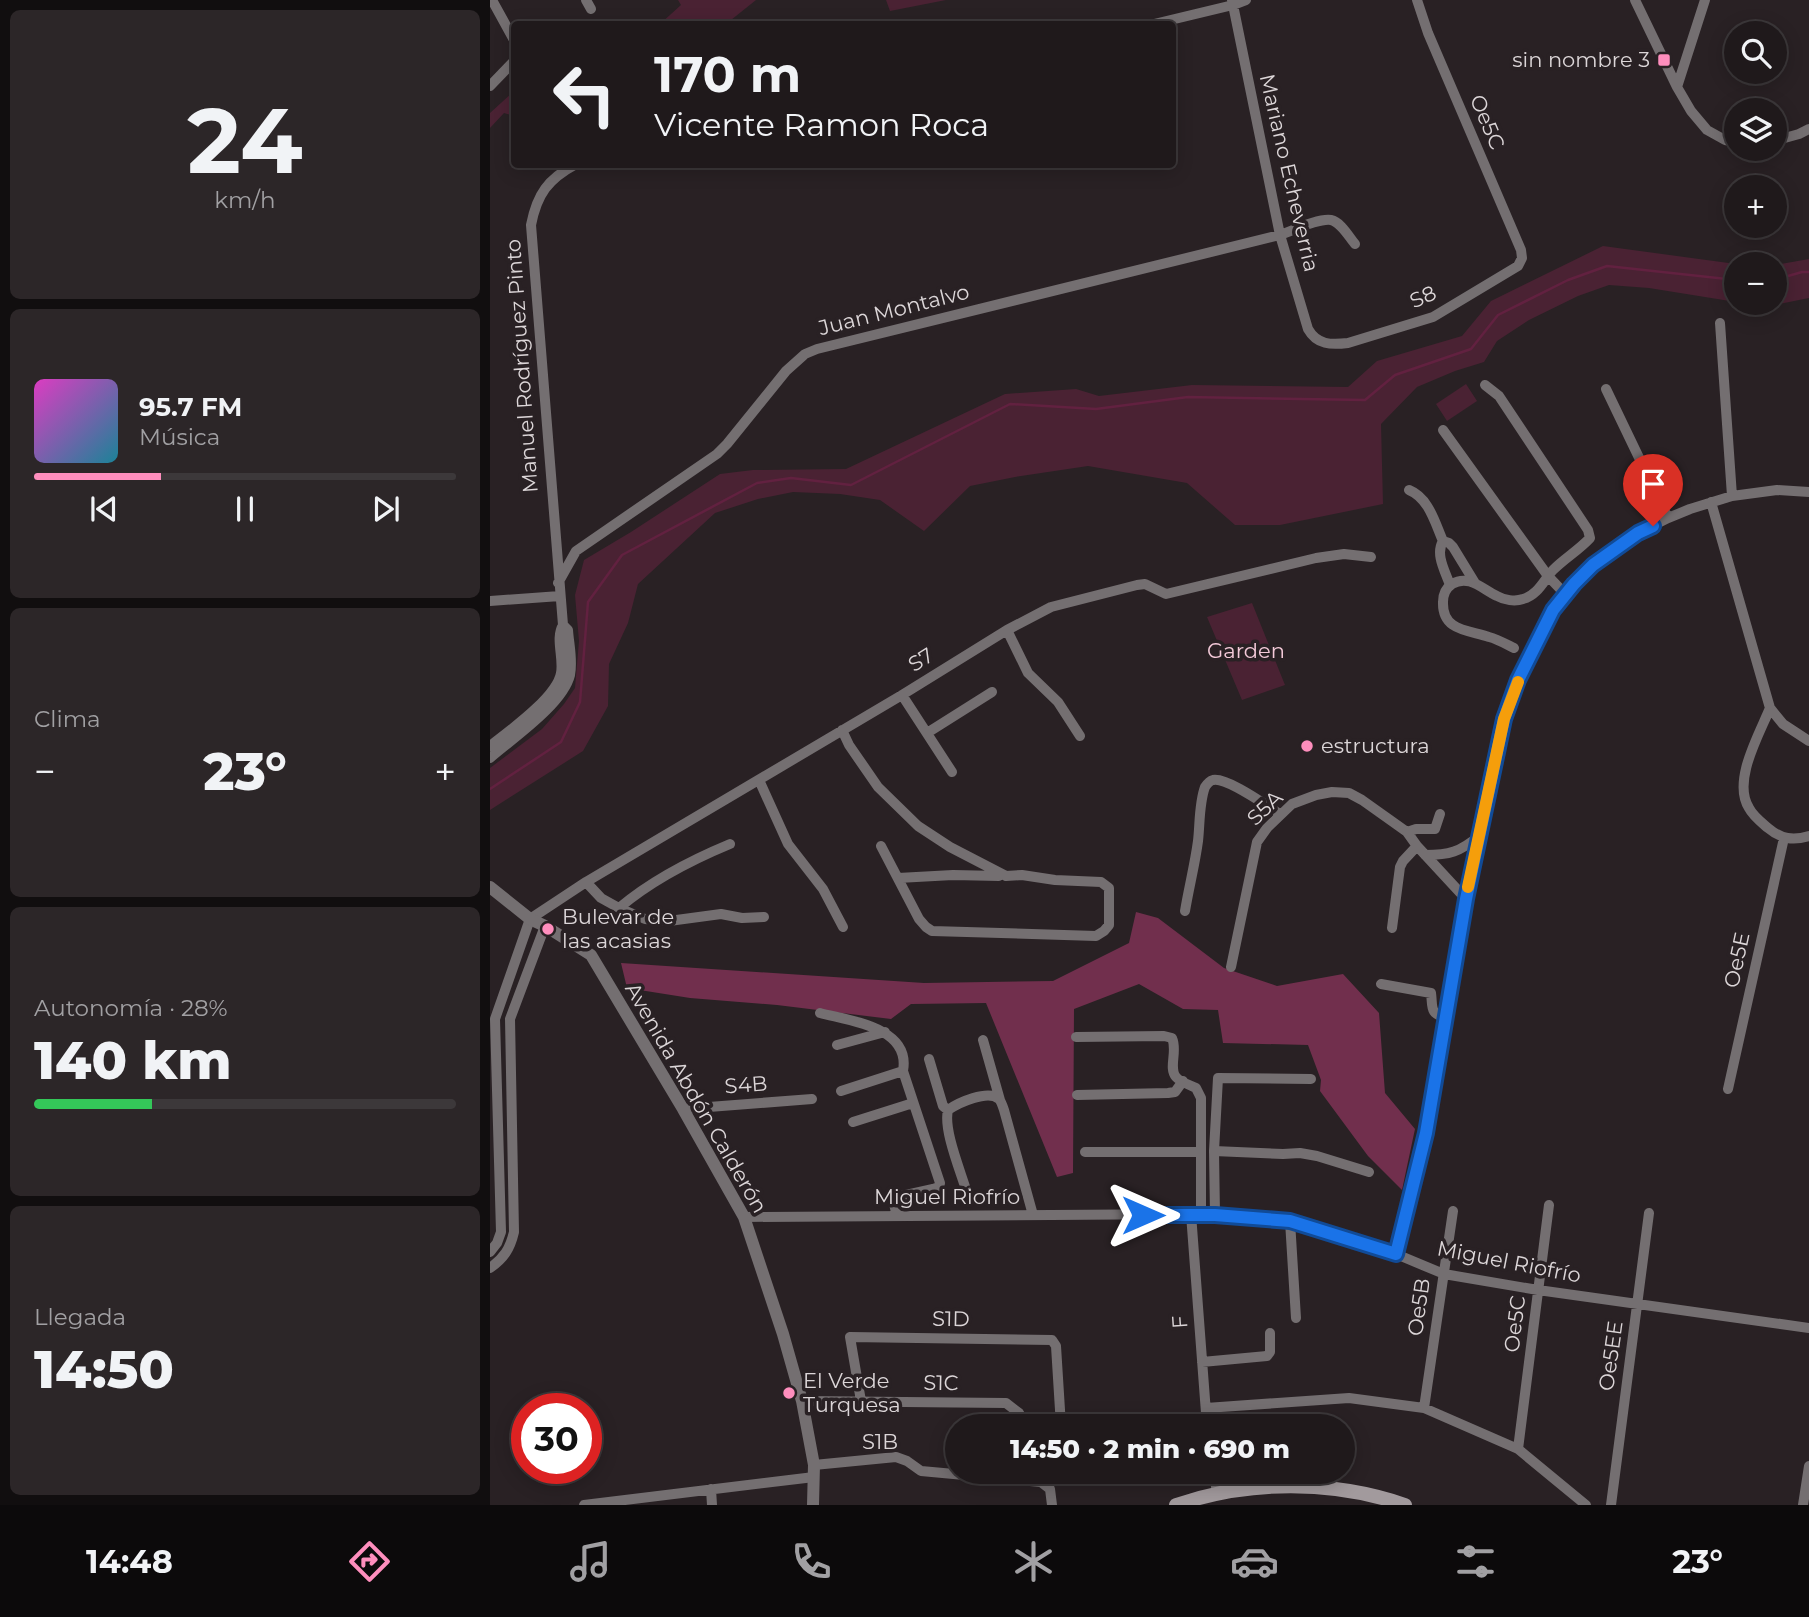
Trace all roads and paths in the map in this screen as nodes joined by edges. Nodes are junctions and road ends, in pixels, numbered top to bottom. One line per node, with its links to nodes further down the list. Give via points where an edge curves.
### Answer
1 (492, 0): 8 (street)
2 (1246, 0): 6 (street)
3 (1417, 0): 18 (street, Oe5C)
4 (1635, 0): 11 (street)
5 (1705, 0): 11 (street)
6 (1233, 3): 7 (street); 16 (street, Mariano Echeverria)
7 (1165, 21)
8 (511, 35)
9 (511, 64): 10 (street)
10 (490, 86)
11 (1677, 87): 14 (street, via 1707,130)
12 (1809, 129): 13 (street)
13 (1787, 137)
14 (1724, 140)
15 (569, 168): 32 (street, Manuel Rodríguez Pinto, via 539,197 531,225)
16 (1280, 235): 17 (street, Juan Montalvo, via 1332,220); 20 (street, Mariano Echeverria, via 1308,329 1319,342); 32 (street, Juan Montalvo, via 805,354 717,454 576,551)
17 (1355, 244)
18 (1522, 258): 20 (street, S8, via 1518,266 1433,317 1348,344)
19 (1720, 323): 26 (street)
20 (1328, 344)
21 (1485, 385): 31 (street, via 1499,396 1588,530 1590,538)
22 (1606, 389): 28 (street)
23 (1443, 430): 31 (street)
24 (1409, 490): 29 (street, via 1426,504)
25 (1809, 492): 26 (street, via 1777,490)
26 (1732, 496): 27 (street)
27 (1711, 502): 28 (street); 43 (street)
28 (1668, 518): 35 (street, via 1608,552)
29 (1443, 541): 33 (street, via 1449,542); 34 (street, via 1439,553)
30 (1371, 557): 39 (street, S7, via 1316,558 1166,594 1137,585 1051,607)
31 (1548, 576): 33 (street, via 1522,600 1497,596); 35 (street)
32 (558, 583): 36 (street)
33 (1475, 583): 34 (street, via 1461,580)
34 (1450, 584): 40 (street, via 1443,603 1446,617 1456,628)
35 (1566, 595): 55 (street, via 1553,610 1518,680 1504,719)
36 (560, 596): 37 (street); 38 (street)
37 (490, 601)
38 (563, 625): 48 (street, via 559,631 561,672 554,689); 49 (street, via 568,630 571,664 565,688)
39 (1007, 630): 42 (street, S7); 46 (street, via 1028,673 1058,702)
40 (1514, 648)
41 (992, 692): 45 (street)
42 (902, 695): 44 (street, S7); 45 (street)
43 (1770, 708): 47 (street, via 1783,724); 57 (street, via 1744,776 1744,796 1754,815)
44 (842, 730): 51 (street, S7); 61 (street, via 878,787 918,826)
45 (926, 733): 50 (street)
46 (1080, 736)
47 (1809, 741)
48 (490, 746)
49 (490, 758)
50 (952, 772)
51 (758, 780): 66 (street, S7); 74 (street, via 788,844 823,889)
52 (1280, 814): 54 (street, S5A, via 1315,795 1349,793); 70 (street, via 1226,783 1208,783); 76 (street, S5A, via 1257,842)
53 (1440, 814): 54 (street, via 1435,829)
54 (1407, 832): 60 (street, S5A)
55 (1479, 835): 62 (street, via 1456,852); 68 (street)
56 (1809, 836): 57 (street)
57 (1784, 838): 92 (street, Oe5E)
58 (730, 844): 69 (street, via 660,878)
59 (881, 846): 65 (street)
60 (1417, 846): 62 (street, S5A); 75 (street, via 1400,867)
61 (960, 853): 63 (street, via 960,867); 64 (street)
62 (1425, 855): 68 (street, S5A)
63 (953, 875): 64 (street); 65 (street)
64 (1006, 876): 65 (street, via 1101,882 1109,888 1109,925 1096,936 932,931 919,919)
65 (898, 878)
66 (586, 882): 69 (street); 72 (street, S7)
67 (490, 887): 72 (street, Avenida Abdón Calderón)
68 (1466, 899): 79 (street)
69 (619, 908): 71 (street, via 645,919 670,921 721,914)
70 (1185, 911)
71 (764, 917)
72 (530, 919): 73 (street, Avenida Abdón Calderón); 80 (street)
73 (545, 926): 81 (street); 98 (street, Avenida Abdón Calderón, via 591,955)
74 (843, 927)
75 (1392, 928)
76 (1231, 967)
77 (1381, 984): 79 (street, via 1430,993 1434,1012)
78 (820, 1013): 82 (street)
79 (1446, 1018): 120 (street, via 1426,1133)
80 (493, 1019): 81 (street); 89 (street)
81 (510, 1019): 88 (street)
82 (885, 1032): 85 (street); 87 (street, via 895,1040)
83 (1076, 1037): 91 (street, F, via 1172,1038 1173,1074)
84 (983, 1040): 96 (street)
85 (837, 1045)
86 (929, 1059): 99 (street)
87 (902, 1071): 93 (street); 97 (street)
88 (511, 1074): 89 (street); 101 (street)
89 (493, 1075): 102 (street)
90 (1311, 1079): 103 (street, via 1218,1078)
91 (1183, 1081): 94 (street, via 1175,1092 1168,1093); 105 (street, F, via 1196,1088 1201,1098)
92 (1728, 1089)
93 (841, 1091)
94 (1077, 1096)
95 (812, 1099): 98 (street, S4B)
96 (1000, 1100): 99 (street, via 980,1096); 111 (street)
97 (913, 1103): 100 (street); 114 (street, via 940,1182 939,1187 893,1200)
98 (683, 1109): 116 (street, Avenida Abdón Calderón)
99 (948, 1110): 107 (street, via 946,1118)
100 (853, 1122)
101 (513, 1149): 102 (street); 115 (street)
102 (499, 1150): 117 (street)
103 (1214, 1151): 106 (street, via 1300,1153); 113 (street)
104 (1085, 1152): 105 (street)
105 (1201, 1152): 112 (street, F)
106 (1369, 1172)
107 (967, 1194)
108 (1549, 1205): 123 (street, Oe5C)
109 (1452, 1211): 122 (street, Oe5B)
110 (1649, 1213): 124 (street, Oe5EE)
111 (1033, 1215): 112 (street, Miguel Riofrío); 114 (street, Miguel Riofrío)
112 (1196, 1215): 113 (street, Miguel Riofrío); 128 (street, F)
113 (1215, 1215): 118 (street, Miguel Riofrío)
114 (897, 1216): 116 (street, Miguel Riofrío)
115 (514, 1217): 117 (street); 121 (street, via 510,1248)
116 (744, 1217): 129 (street, Avenida Abdón Calderón)
117 (495, 1218): 119 (street, via 500,1232)
118 (1290, 1221): 120 (street, Miguel Riofrío); 125 (street)
119 (490, 1252)
120 (1396, 1254): 122 (street, Miguel Riofrío)
121 (490, 1268)
122 (1444, 1273): 123 (street, Miguel Riofrío); 132 (street, Oe5B)
123 (1538, 1290): 124 (street, Miguel Riofrío); 136 (street, Oe5C)
124 (1637, 1304): 126 (street, Miguel Riofrío); 149 (street, Oe5EE)
125 (1296, 1318)
126 (1809, 1328)
127 (1270, 1333): 128 (street, via 1266,1356)
128 (1202, 1363): 131 (street, F)
129 (802, 1401): 130 (street, S1C); 138 (street, Avenida Abdón Calderón)
130 (861, 1401): 133 (street, S1C, via 1006,1403); 134 (street, S1D, via 850,1337 1052,1340)
131 (1206, 1408): 132 (street, via 1349,1398); 135 (street, F)
132 (1424, 1408): 136 (street)
133 (1020, 1414)
134 (1060, 1414)
135 (1207, 1414)
136 (1518, 1449): 148 (street)
137 (1809, 1466): 150 (street)
138 (814, 1471): 140 (street); 144 (street, Avenida Abdón Calderón); 145 (street, S1B, via 895,1457 921,1471 1041,1482 1051,1489)
139 (1216, 1484): 141 (street)
140 (710, 1489): 142 (street); 143 (street)
141 (1217, 1494): 146 (main road); 147 (main road, via 1288,1486 1374,1496)
142 (584, 1505)
143 (712, 1505)
144 (813, 1505)
145 (1052, 1505)
146 (1176, 1505)
147 (1405, 1505)
148 (1586, 1505)
149 (1611, 1505)
150 (1803, 1505)

